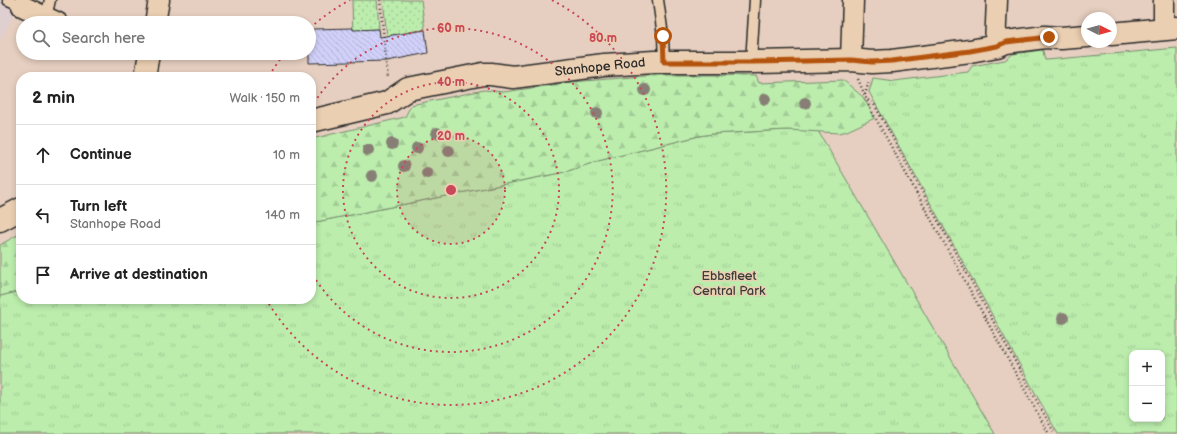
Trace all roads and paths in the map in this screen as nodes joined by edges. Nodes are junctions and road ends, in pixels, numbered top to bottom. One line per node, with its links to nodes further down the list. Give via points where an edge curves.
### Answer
1 (159, 0): 10 (street)
2 (380, 0): 21 (path, via 387,76)
3 (658, 0): 17 (lane)
4 (755, 0): 18 (lane)
5 (853, 0): 16 (street)
6 (997, 0): 14 (street)
7 (1164, 0): 11 (street)
8 (15, 3): 9 (street)
9 (52, 13)
10 (156, 16)
11 (1171, 28): 12 (main road)
12 (1117, 33)
13 (1081, 36): 14 (main road, Stanhope Road, via 1045,37)
14 (995, 46): 16 (main road, Stanhope Road, via 892,61)
15 (143, 60): 19 (street)
16 (851, 60): 18 (main road, Stanhope Road)
17 (664, 62): 18 (main road, Stanhope Road); 21 (main road, Stanhope Road, via 604,65 511,78 483,74 408,89)
18 (751, 62)
19 (145, 72)
20 (865, 96): 22 (path)
21 (392, 99): 23 (main road, Stanhope Road)
22 (867, 100): 26 (path); 27 (path, via 874,104 889,130)
23 (316, 120)
24 (16, 212): 25 (main road)
25 (0, 220)
26 (1049, 434)
27 (1055, 434)

